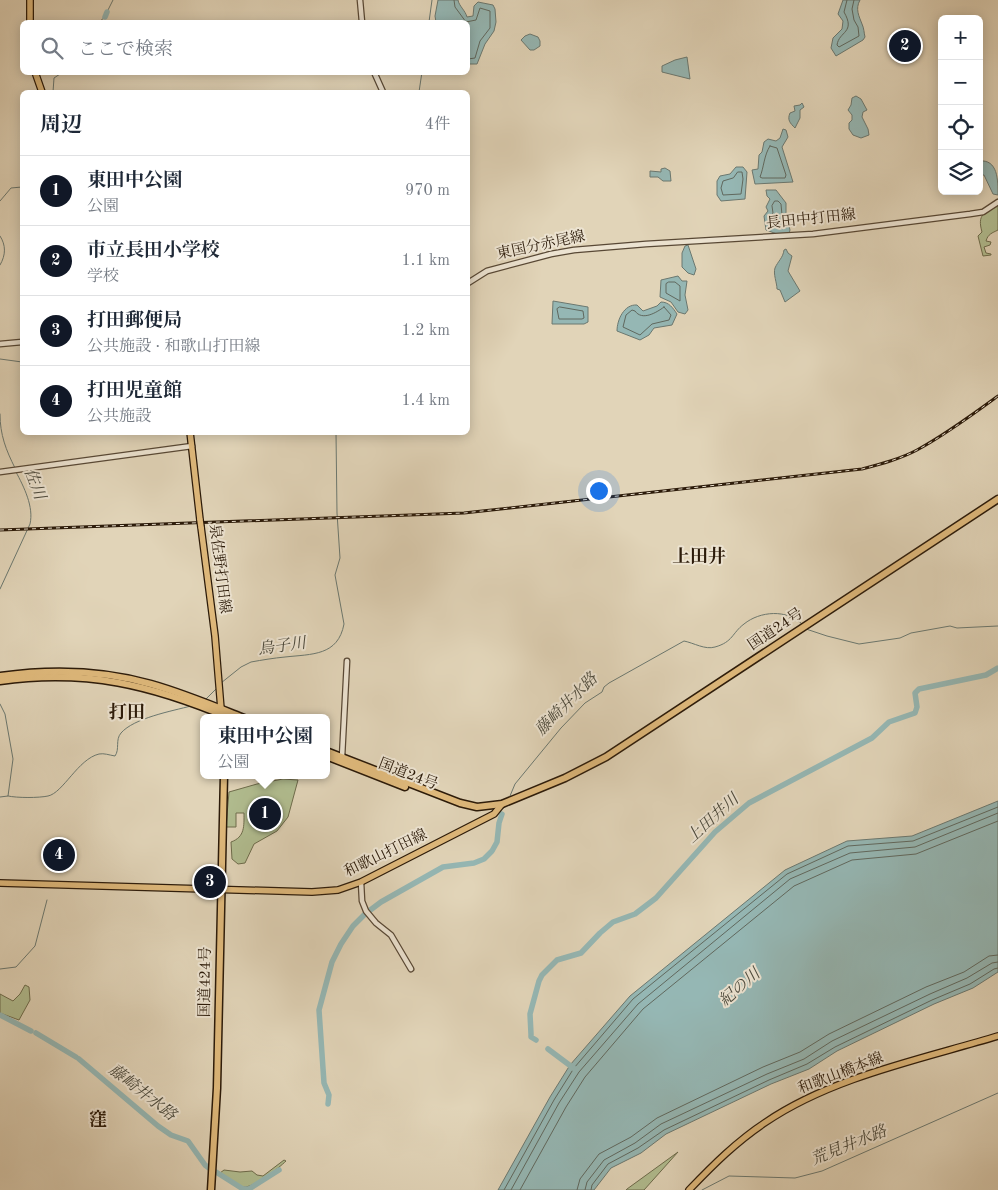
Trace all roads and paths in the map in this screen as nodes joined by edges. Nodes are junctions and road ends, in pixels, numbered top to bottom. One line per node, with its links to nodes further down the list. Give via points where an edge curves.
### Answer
1 (30, 0): 3 (main road)
2 (360, 0): 4 (street)
3 (30, 20)
4 (362, 20)
5 (36, 75): 7 (main road)
6 (375, 75): 8 (street)
7 (41, 90)
8 (382, 90)
9 (998, 202): 10 (street, 長田中打田線, via 983,212 842,231)
10 (623, 246): 11 (street, 東国分赤尾線, via 551,254 487,270)
11 (470, 282)
12 (20, 342): 13 (street)
13 (1, 344)
14 (190, 435): 15 (main road, 泉佐野打田線)
15 (192, 446): 16 (street); 22 (main road, 泉佐野打田線)
16 (0, 472)
17 (998, 499): 27 (highway, 国道24号, via 604,758)
18 (347, 661): 24 (street)
19 (0, 676): 21 (highway, via 92,673 150,683)
20 (0, 681): 21 (highway, via 55,676 93,678 145,687)
21 (195, 701): 22 (highway)
22 (222, 714)
23 (330, 752): 24 (highway, 国道24号)
24 (342, 757): 27 (highway, 国道24号, via 460,804)
25 (330, 758): 27 (highway, 国道24号, via 461,808 474,811)
26 (224, 779): 30 (highway, 国道424号)
27 (501, 806): 28 (main road, 和歌山打田線, via 494,814)
28 (361, 882): 30 (main road, 和歌山打田線, via 325,892); 31 (street, via 366,911 391,935)
29 (0, 883): 30 (main road, 和歌山打田線)
30 (220, 889): 33 (highway, 国道424号)
31 (410, 969)
32 (998, 1036): 34 (main road, 和歌山橋本線, via 818,1092 770,1118 747,1135 718,1159)
33 (211, 1190)
34 (689, 1190)

